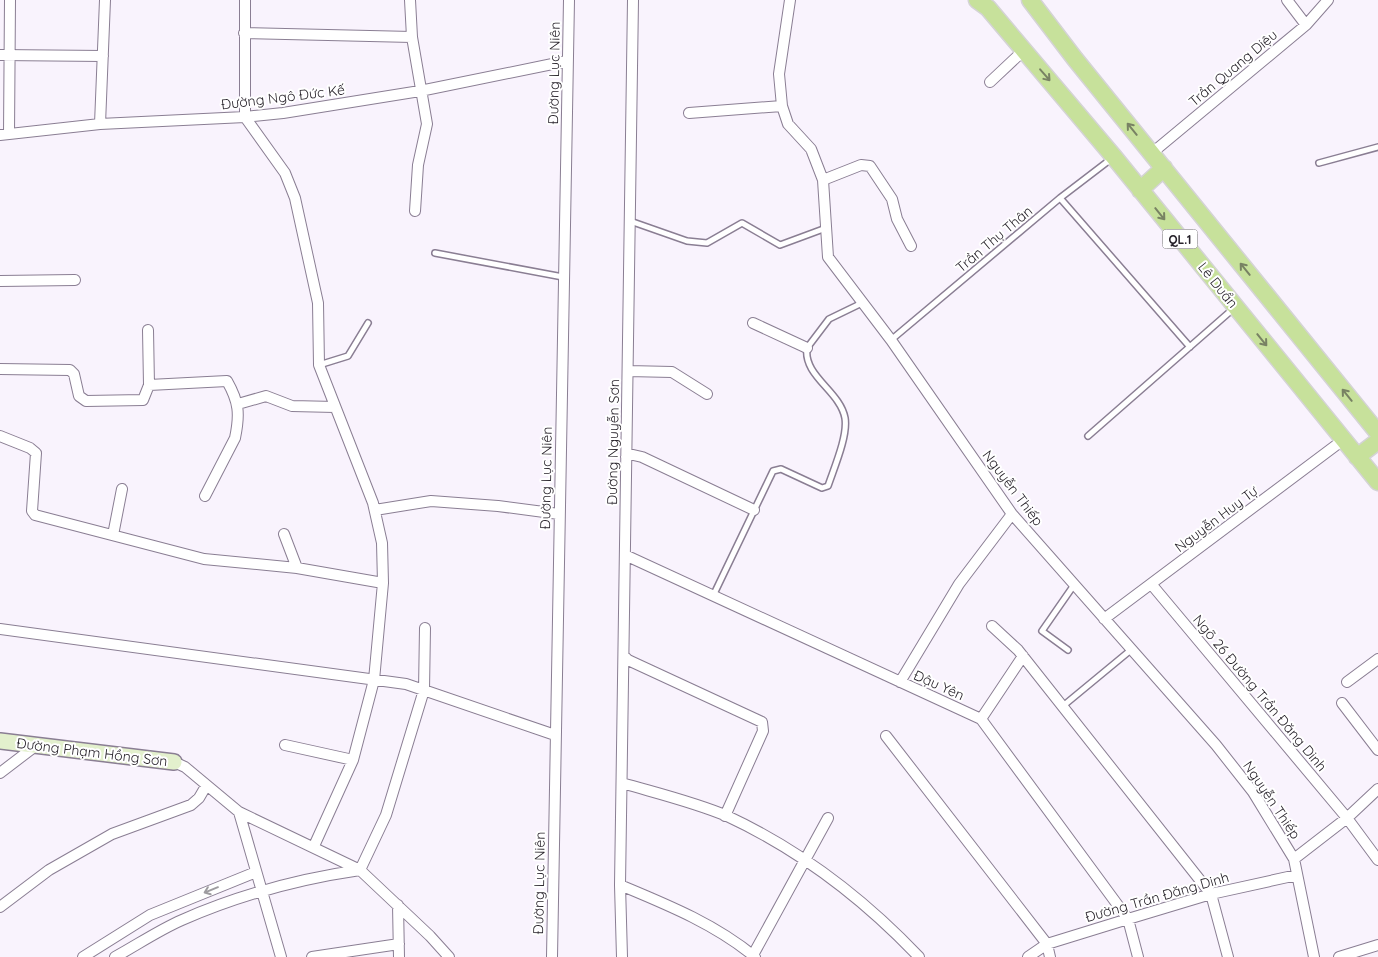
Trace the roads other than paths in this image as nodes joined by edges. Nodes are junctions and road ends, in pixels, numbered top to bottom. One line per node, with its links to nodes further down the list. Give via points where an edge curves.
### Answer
1 (10, 0): 16 (street)
2 (105, 0): 17 (street)
3 (246, 0): 13 (street)
4 (410, 0): 14 (street)
5 (569, 0): 18 (street, Đường Lục Niên)
6 (633, 0): 35 (street, Đường Nguyễn Sơn)
7 (790, 0): 21 (street, Nguyễn Thiếp, via 779,74)
8 (977, 0): 15 (main road, Lê Duẩn / QL.1, via 988,8)
9 (1030, 0): 27 (main road, QL.1, one-way to 9)
10 (1287, 0): 12 (street)
11 (1328, 0): 12 (street, Trần Quang Diệu)
12 (1306, 26): 27 (street, Trần Quang Diệu)
13 (244, 33): 14 (street); 23 (street)
14 (412, 37): 20 (street)
15 (1023, 51): 19 (street); 28 (main road, Lê Duẩn / QL.1, one-way to 28)
16 (5, 55): 17 (street); 25 (street)
17 (103, 56): 24 (street)
18 (567, 61): 20 (street, Đường Ngô Đức Kế); 39 (street, Đường Lục Niên)
19 (990, 82)
20 (420, 91): 23 (street, Đường Ngô Đức Kế); 34 (street, via 427,124 418,165)
21 (782, 106): 22 (street); 31 (street, Nguyễn Thiếp, via 788,124 811,148)
22 (689, 113)
23 (245, 118): 24 (street, Đường Ngô Đức Kế); 50 (street, via 285,173 295,198 318,304)
24 (100, 124): 25 (street, Đường Ngô Đức Kế)
25 (5, 135)
26 (1378, 148): 29 (lane)
27 (1152, 153): 30 (main road, QL.1)
28 (1114, 157): 32 (main road, Lê Duẩn / QL.1); 33 (lane, Trần Thụ Thân)
29 (1319, 163)
30 (1164, 168): 32 (main road); 57 (main road, QL.1, one-way to 30)
31 (823, 180): 36 (street, Nguyễn Thiếp); 37 (street, via 860,165 870,166 892,199 897,219)
32 (1140, 190): 43 (main road, Lê Duẩn / QL.1, one-way to 43)
33 (1060, 198): 47 (lane, Trần Thụ Thân); 48 (lane)
34 (415, 211)
35 (630, 220): 36 (lane, via 687,241 707,244 742,223 780,246); 52 (street, Đường Nguyễn Sơn)
36 (826, 228): 42 (street, Nguyễn Thiếp, via 828,258)
37 (911, 246)
38 (435, 253): 39 (lane)
39 (563, 277): 69 (street, Đường Lục Niên)
40 (75, 280): 41 (street)
41 (0, 281)
42 (862, 303): 47 (street, Nguyễn Thiếp); 49 (lane, via 829,319)
43 (1235, 307): 48 (lane); 60 (main road, Lê Duẩn / QL.1, one-way to 60)
44 (368, 323): 50 (lane, via 348,356)
45 (753, 323): 49 (street)
46 (148, 330): 53 (street)
47 (891, 340): 70 (street, Nguyễn Thiếp)
48 (1190, 347): 59 (lane)
49 (807, 348): 68 (lane, via 809,365 839,404 845,419 844,434 828,486 822,488 776,468)
50 (319, 365): 56 (street)
51 (0, 369): 53 (street, via 70,370 79,396 86,401 143,400)
52 (628, 371): 54 (street, via 672,372); 62 (street, Đường Nguyễn Sơn)
53 (149, 385): 55 (street, via 224,379)
54 (708, 394)
55 (238, 404): 56 (street, via 266,396 292,406); 66 (street, via 235,438)
56 (335, 407): 67 (street)
57 (1378, 433)
58 (0, 436): 72 (street, via 36,453 32,514)
59 (1088, 436)
60 (1343, 440): 63 (main road, Lê Duẩn / QL.1); 77 (street, Nguyễn Huy Tự)
61 (1378, 441): 63 (main road)
62 (626, 457): 68 (street, via 629,454 642,457); 73 (street, Đường Nguyễn Sơn)
63 (1357, 457): 64 (main road, Lê Duẩn / QL.1)
64 (1378, 482)
65 (122, 489): 72 (street)
66 (205, 496)
67 (375, 510): 69 (street, via 431,501); 75 (street, via 382,543)
68 (754, 510): 78 (lane)
69 (559, 514): 95 (street, Đường Lục Niên)
70 (1012, 514): 76 (street, Nguyễn Thiếp); 89 (street, via 960,584)
71 (284, 534): 74 (street)
72 (113, 535): 74 (street, via 204,559)
73 (625, 556): 78 (street, Đậu Yên); 85 (street, Đường Nguyễn Sơn)
74 (297, 568): 75 (street)
75 (382, 583): 88 (street)
76 (1074, 585): 79 (street, Nguyễn Thiếp); 84 (lane, via 1042,631)
77 (1152, 585): 79 (street, Nguyễn Huy Tự); 110 (street, Ngõ 26 Đường Trần Đăng Dinh)
78 (713, 596): 89 (street, Đậu Yên)
79 (1104, 619): 83 (street, Nguyễn Thiếp)
80 (992, 626): 86 (street)
81 (425, 628): 91 (street)
82 (0, 629): 88 (street)
83 (1132, 649): 93 (lane); 112 (street, Nguyễn Thiếp, via 1253,792)
84 (1068, 650)
85 (624, 656): 104 (street, Đường Nguyễn Sơn); 108 (street, via 762,722 763,731)
86 (1023, 656): 93 (street); 94 (street)
87 (1378, 660): 90 (street)
88 (374, 680): 91 (street); 101 (street)
89 (900, 682): 94 (street, Đậu Yên)
90 (1347, 682)
91 (424, 690): 95 (street); 115 (street, via 386,815)
92 (1342, 702): 100 (street)
93 (1063, 706): 120 (street)
94 (981, 719): 123 (street, Đậu Yên)
95 (555, 735): 134 (street, Đường Lục Niên)
96 (886, 736): 125 (street)
97 (0, 741): 98 (street, Đường Phạm Hồng Sơn)
98 (38, 744): 102 (street, Đường Phạm Hồng Sơn); 103 (street)
99 (285, 745): 101 (street)
100 (1378, 750)
101 (353, 760): 111 (street)
102 (174, 762): 105 (street, Đường Phạm Hồng Sơn, via 185,767)
103 (0, 773)
104 (622, 783): 108 (street); 118 (street, Đường Nguyễn Sơn)
105 (206, 786): 107 (street, Đường Phạm Hồng Sơn); 122 (street, via 191,805 112,834 49,870)
106 (1378, 789): 110 (street)
107 (239, 812): 111 (street, Đường Phạm Hồng Sơn); 116 (street)
108 (725, 816): 113 (street)
109 (828, 818): 113 (street)
110 (1347, 818): 112 (street); 114 (street, Ngõ 26 Đường Trần Đăng Dinh)
111 (314, 846): 115 (street, Đường Phạm Hồng Sơn)
112 (1294, 859): 117 (street, Nguyễn Thiếp)
113 (806, 860): 127 (street); 136 (street, via 844,887)
114 (1378, 860)
115 (360, 870): 119 (street); 121 (street, Đường Phạm Hồng Sơn)
116 (256, 872): 119 (street); 128 (street, one-way to 128, via 150,915)
117 (1297, 874): 120 (street, Đường Trần Đăng Dinh); 141 (street, Nguyễn Thiếp)
118 (620, 885): 127 (street, via 713,928); 135 (street, Đường Nguyễn Sơn)
119 (261, 890): 129 (street, via 181,920); 130 (street)
120 (1211, 894): 123 (street, Đường Trần Đăng Dinh); 140 (street)
121 (398, 905): 124 (street); 133 (street, Đường Phạm Hồng Sơn)
122 (0, 907)
123 (1128, 919): 125 (street, Đường Trần Đăng Dinh); 139 (street, Đậu Yên)
124 (399, 944): 131 (street); 132 (street)
125 (1047, 944): 137 (street, Đường Trần Đăng Dinh); 138 (street)
126 (1378, 944): 142 (street)
127 (754, 956)
128 (83, 957)
129 (115, 957)
130 (281, 957)
131 (312, 957)
132 (399, 957)
133 (449, 957)
134 (552, 957)
135 (622, 957)
136 (919, 957)
137 (1028, 957)
138 (1050, 957)
139 (1138, 957)
140 (1228, 957)
141 (1314, 957)
142 (1339, 957)

